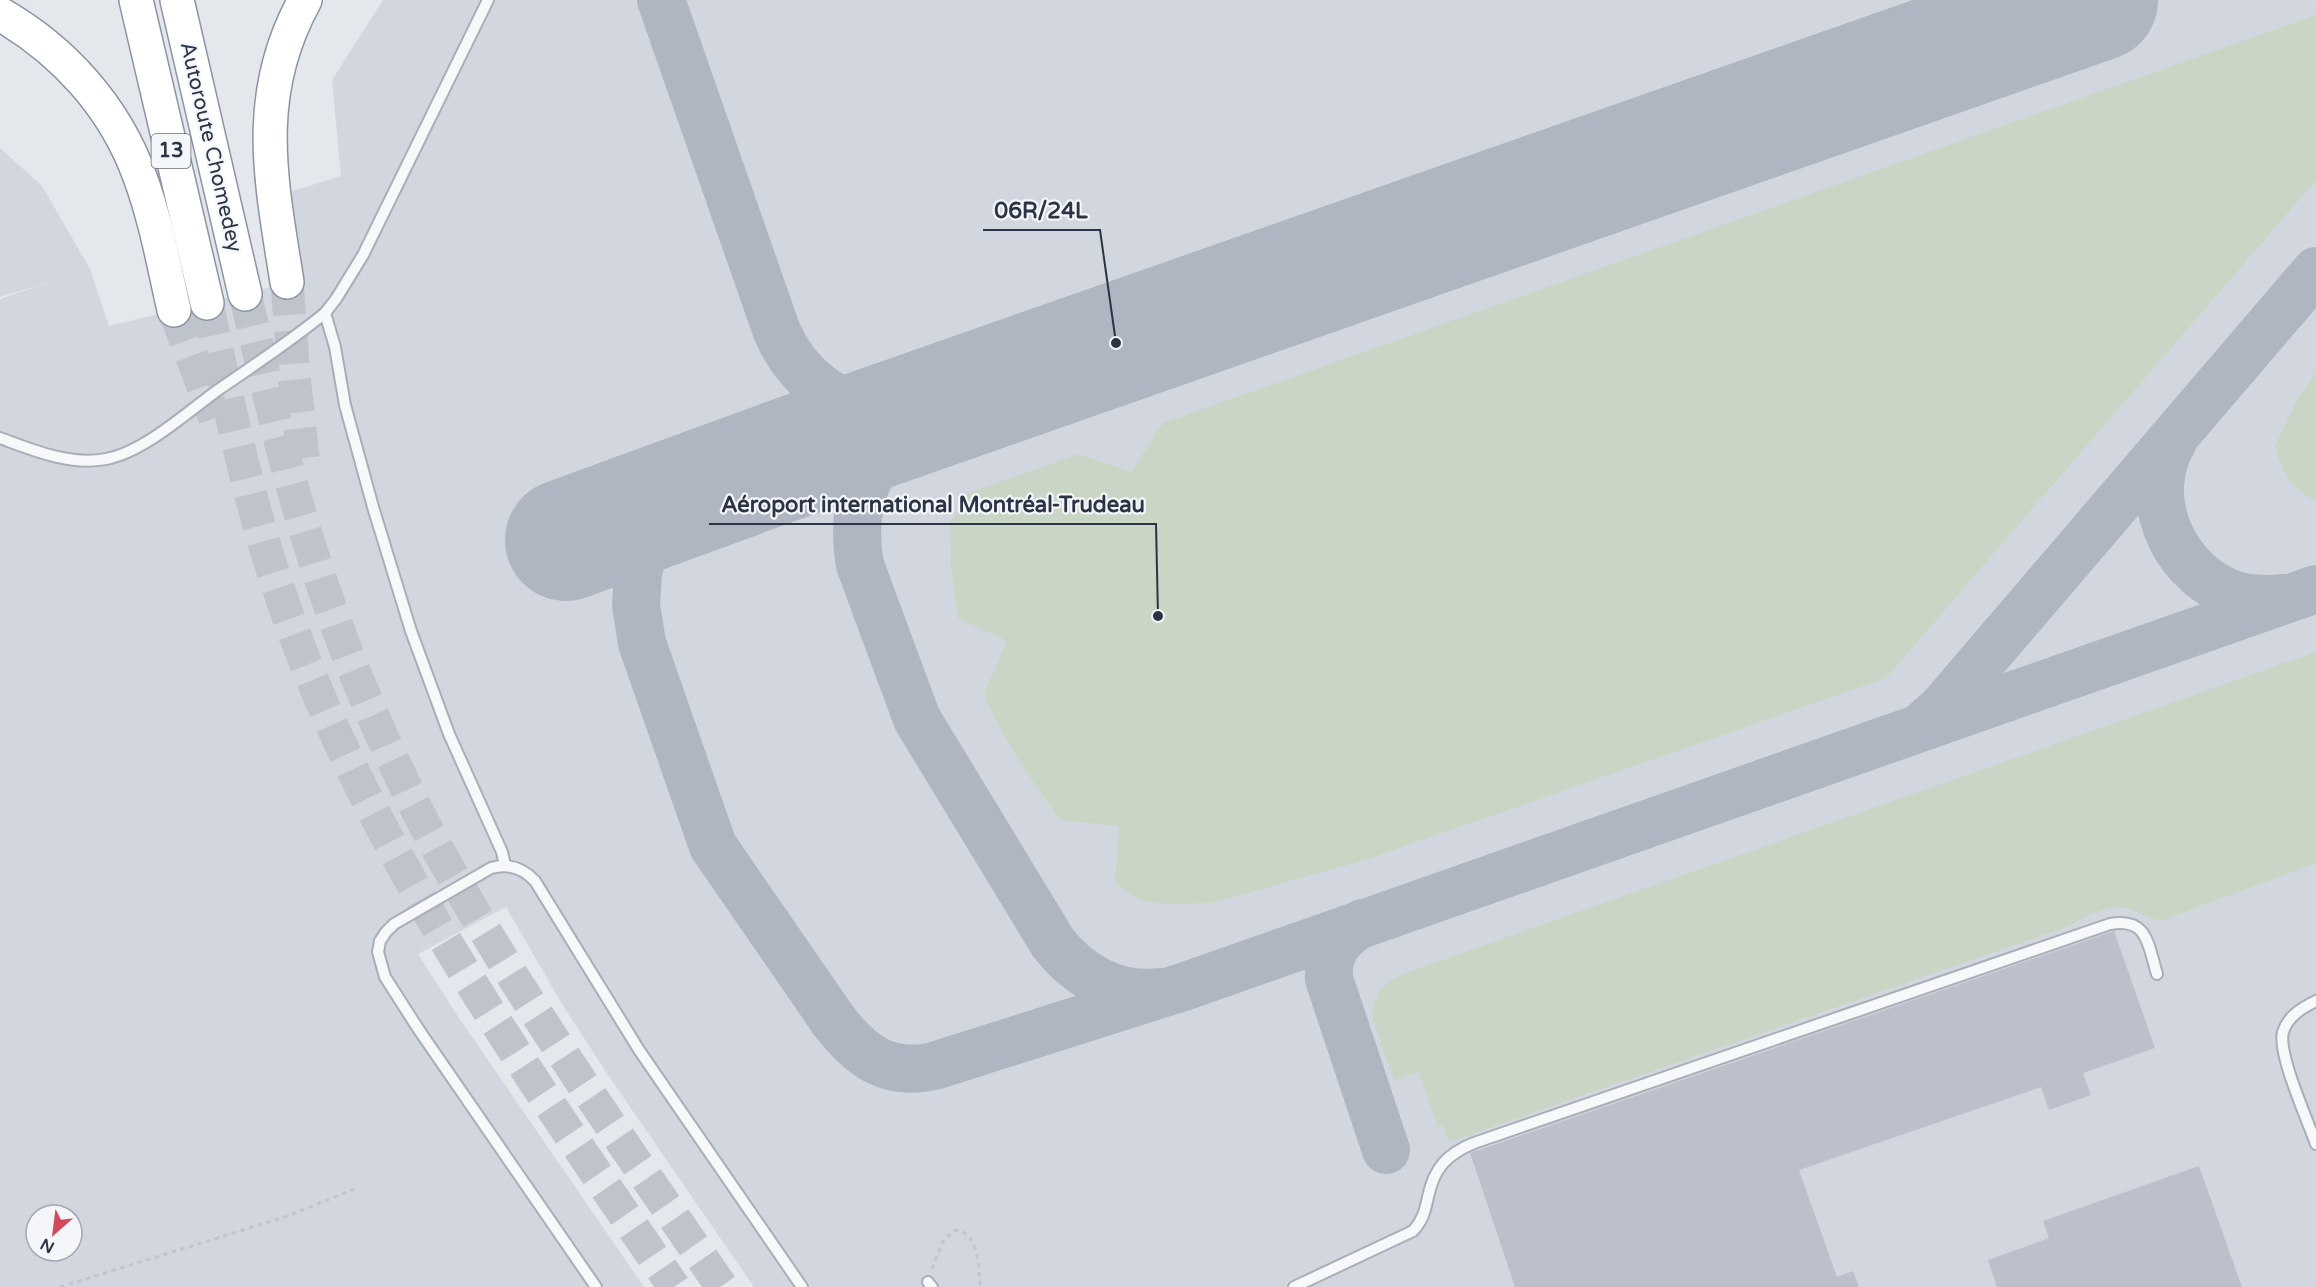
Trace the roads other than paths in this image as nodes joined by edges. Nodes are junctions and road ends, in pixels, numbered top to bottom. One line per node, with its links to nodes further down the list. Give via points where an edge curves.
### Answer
1 (136, 0): 8 (highway, Autoroute Chomedey / 13)
2 (177, 0): 7 (highway, Autoroute Chomedey / 13)
3 (305, 0): 6 (highway, via 281,57 268,127 270,169)
4 (488, 0): 10 (lane, via 363,255)
5 (0, 14): 9 (highway, via 48,46 67,64 116,125 150,205)
6 (287, 282)
7 (245, 294)
8 (207, 303)
9 (174, 310)
10 (325, 313): 11 (lane, via 156,435 119,456 93,461 64,459); 12 (lane, via 345,405 411,631)
11 (0, 438)
12 (505, 866): 16 (lane, via 491,868 394,924 380,941 380,965 419,1030); 17 (lane, via 520,869 535,881 639,1050)
13 (2157, 974): 18 (lane, via 2138,926 2110,924 1474,1143 1457,1150 1438,1169 1420,1223 1413,1231)
14 (2316, 1001): 15 (lane, via 2294,1015 2282,1041 2286,1063)
15 (2316, 1144)
16 (596, 1287)
17 (802, 1287)
18 (1294, 1287)

